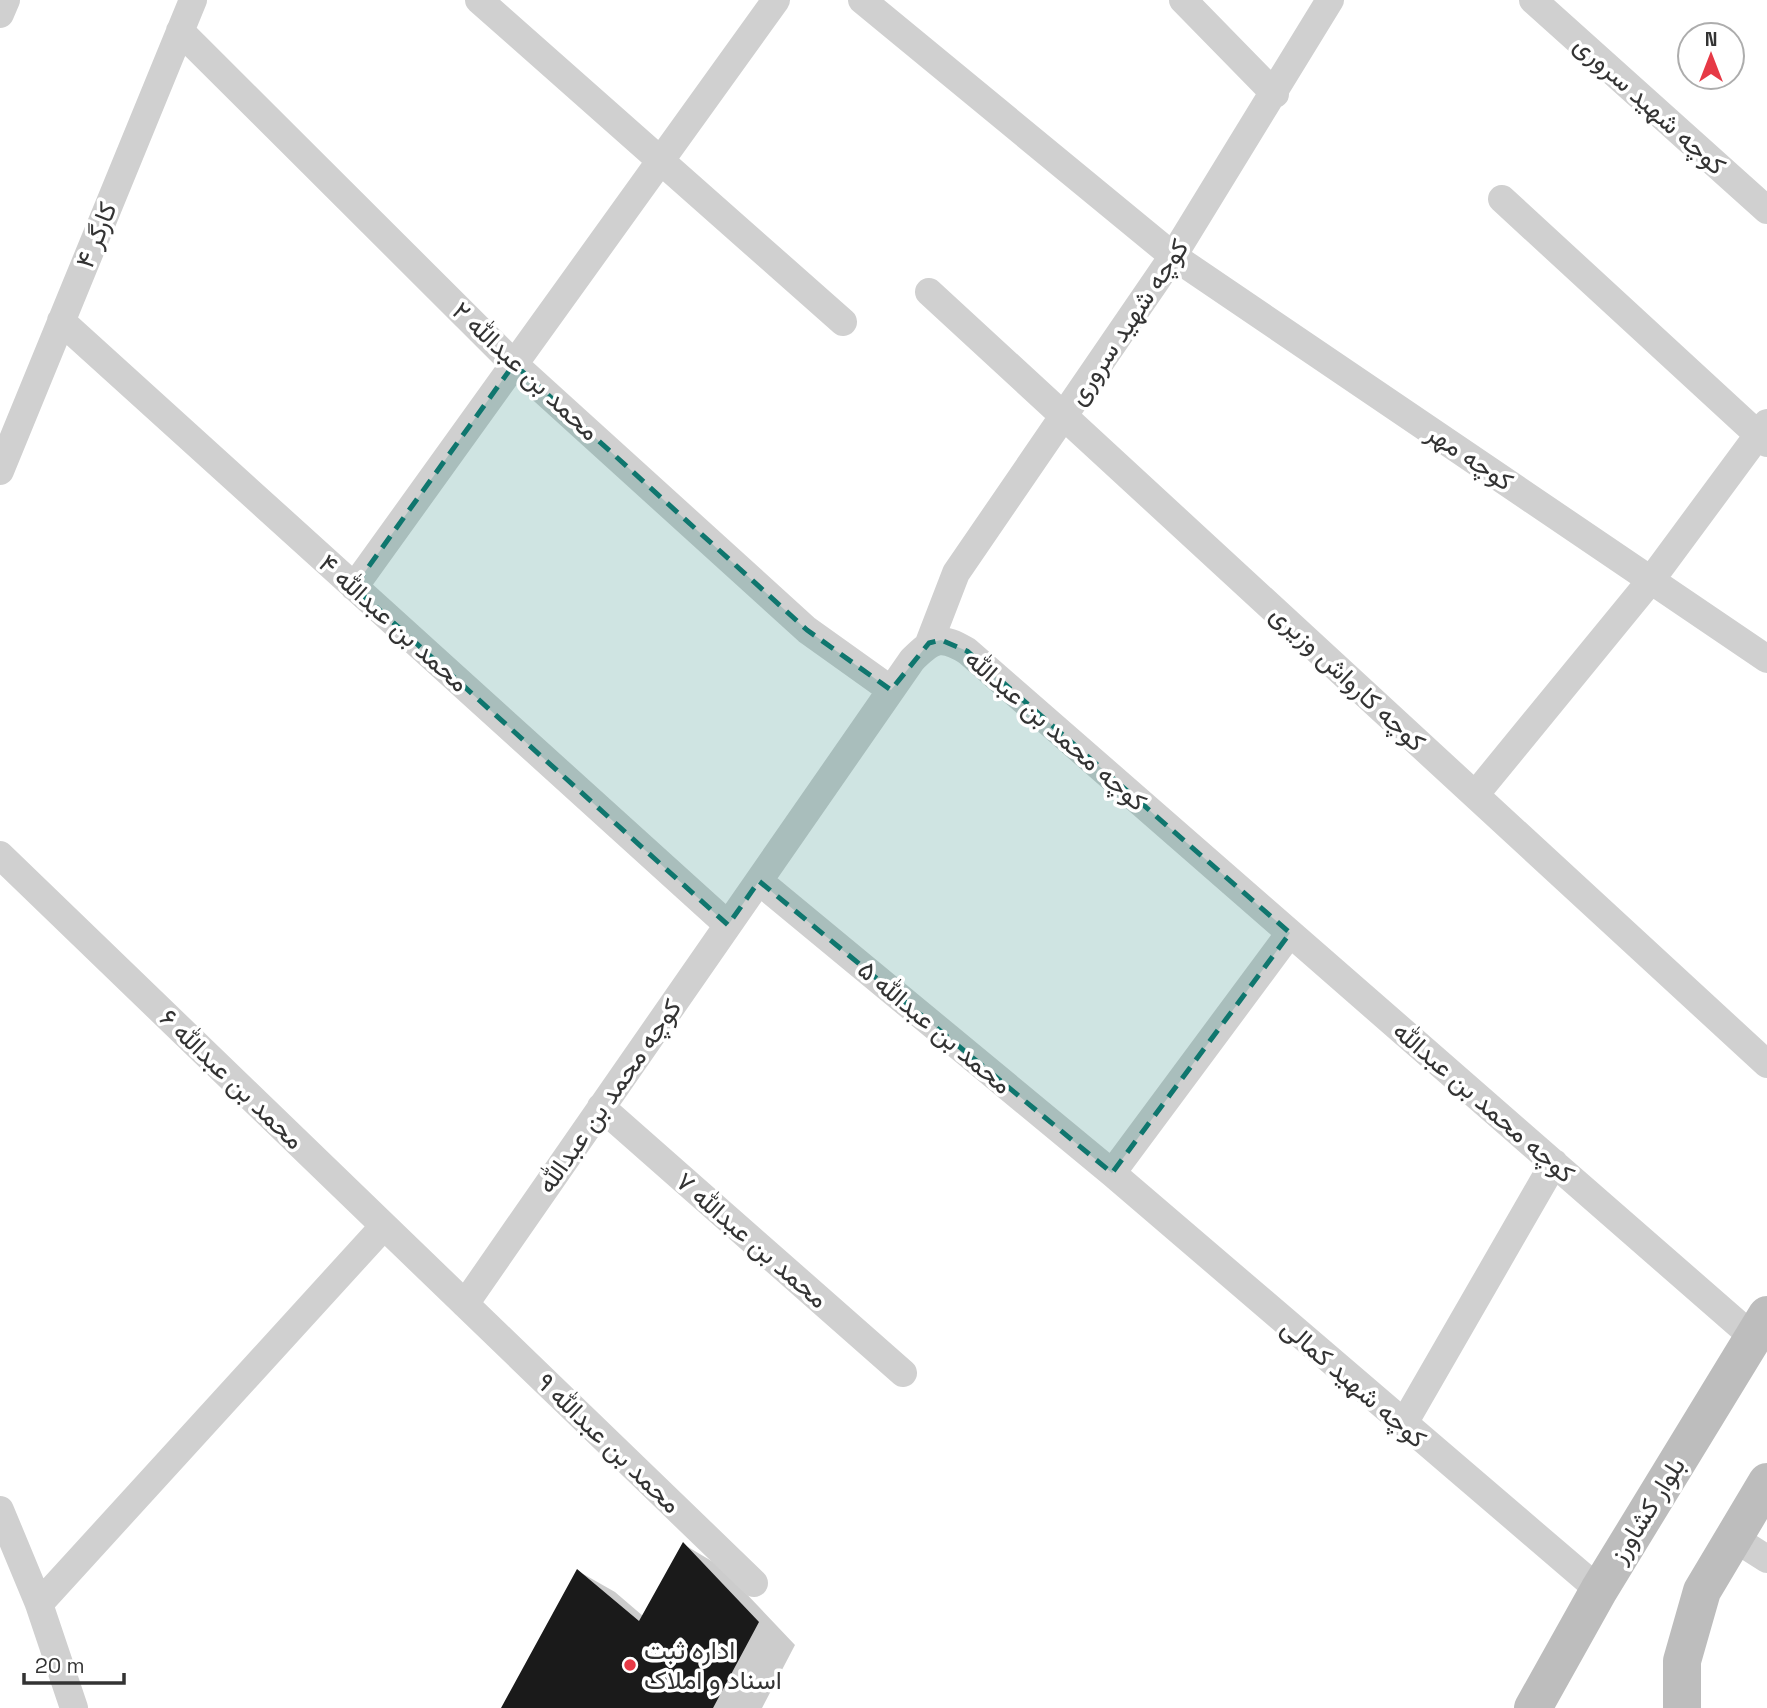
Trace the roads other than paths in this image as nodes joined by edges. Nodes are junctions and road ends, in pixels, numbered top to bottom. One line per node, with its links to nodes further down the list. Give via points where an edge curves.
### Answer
1 (6, 0): 9 (street)
2 (193, 0): 10 (street, کارگر ۴)
3 (479, 0): 12 (street)
4 (776, 0): 12 (street)
5 (862, 0): 15 (street, کوچه مهر)
6 (1183, 0): 11 (street)
7 (1330, 0): 11 (street, کوچه شهید سروری)
8 (1533, 0): 14 (street, کوچه شهید سروری)
9 (0, 14)
10 (180, 31): 17 (street, کارگر ۴); 19 (street, محمد بن عبدالله ۲)
11 (1275, 94): 15 (street, کوچه شهید سروری)
12 (661, 160): 18 (street); 19 (street)
13 (1502, 199): 21 (street)
14 (1767, 210)
15 (1173, 256): 20 (street, کوچه شهید سروری); 23 (street, کوچه مهر)
16 (929, 292): 20 (street, کوچه کارواش وزیری)
17 (61, 321): 22 (street, کارگر ۴); 24 (street, محمد بن عبدالله ۴)
18 (843, 322)
19 (514, 364): 24 (street); 27 (street, محمد بن عبدالله ۲, via 807,630)
20 (1065, 417): 25 (street, کوچه شهید سروری, via 956,573); 28 (street, کوچه کارواش وزیری)
21 (1764, 434): 23 (street)
22 (0, 471)
23 (1651, 580): 26 (street, کوچه مهر); 28 (street)
24 (354, 587): 31 (street, محمد بن عبدالله ۴)
25 (929, 643): 27 (street, کوچه محمد بن عبدالله); 32 (street, کوچه محمد بن عبدالله, via 942,640 967,651)
26 (1767, 659)
27 (891, 690): 30 (street, کوچه محمد بن عبدالله)
28 (1475, 795): 33 (street, کوچه کارواش وزیری)
29 (0, 855): 37 (street, محمد بن عبدالله ۶)
30 (758, 881): 31 (street, کوچه محمد بن عبدالله); 36 (street, محمد بن عبدالله ۵)
31 (728, 925): 34 (street, کوچه محمد بن عبدالله)
32 (1290, 933): 35 (street, کوچه محمد بن عبدالله); 36 (street)
33 (1767, 1064)
34 (601, 1107): 38 (street, کوچه محمد بن عبدالله); 40 (street, محمد بن عبدالله ۷)
35 (1554, 1163): 39 (street, کوچه محمد بن عبدالله); 41 (street)
36 (1112, 1173): 41 (street, کوچه شهید کمالی)
37 (384, 1226): 38 (street, محمد بن عبدالله ۶); 48 (street)
38 (465, 1304): 46 (street, محمد بن عبدالله ۹)
39 (1760, 1326): 47 (main road, بلوار کشاورز)
40 (903, 1373)
41 (1403, 1425): 47 (street, کوچه شهید کمالی)
42 (1767, 1482): 44 (main road)
43 (0, 1510): 48 (street)
44 (1734, 1538): 45 (street); 51 (main road, via 1702,1591 1682,1661)
45 (1767, 1559)
46 (754, 1583)
47 (1598, 1590): 50 (main road, بلوار کشاورز)
48 (39, 1604): 49 (street)
49 (74, 1708)
50 (1533, 1708)
51 (1682, 1708)

